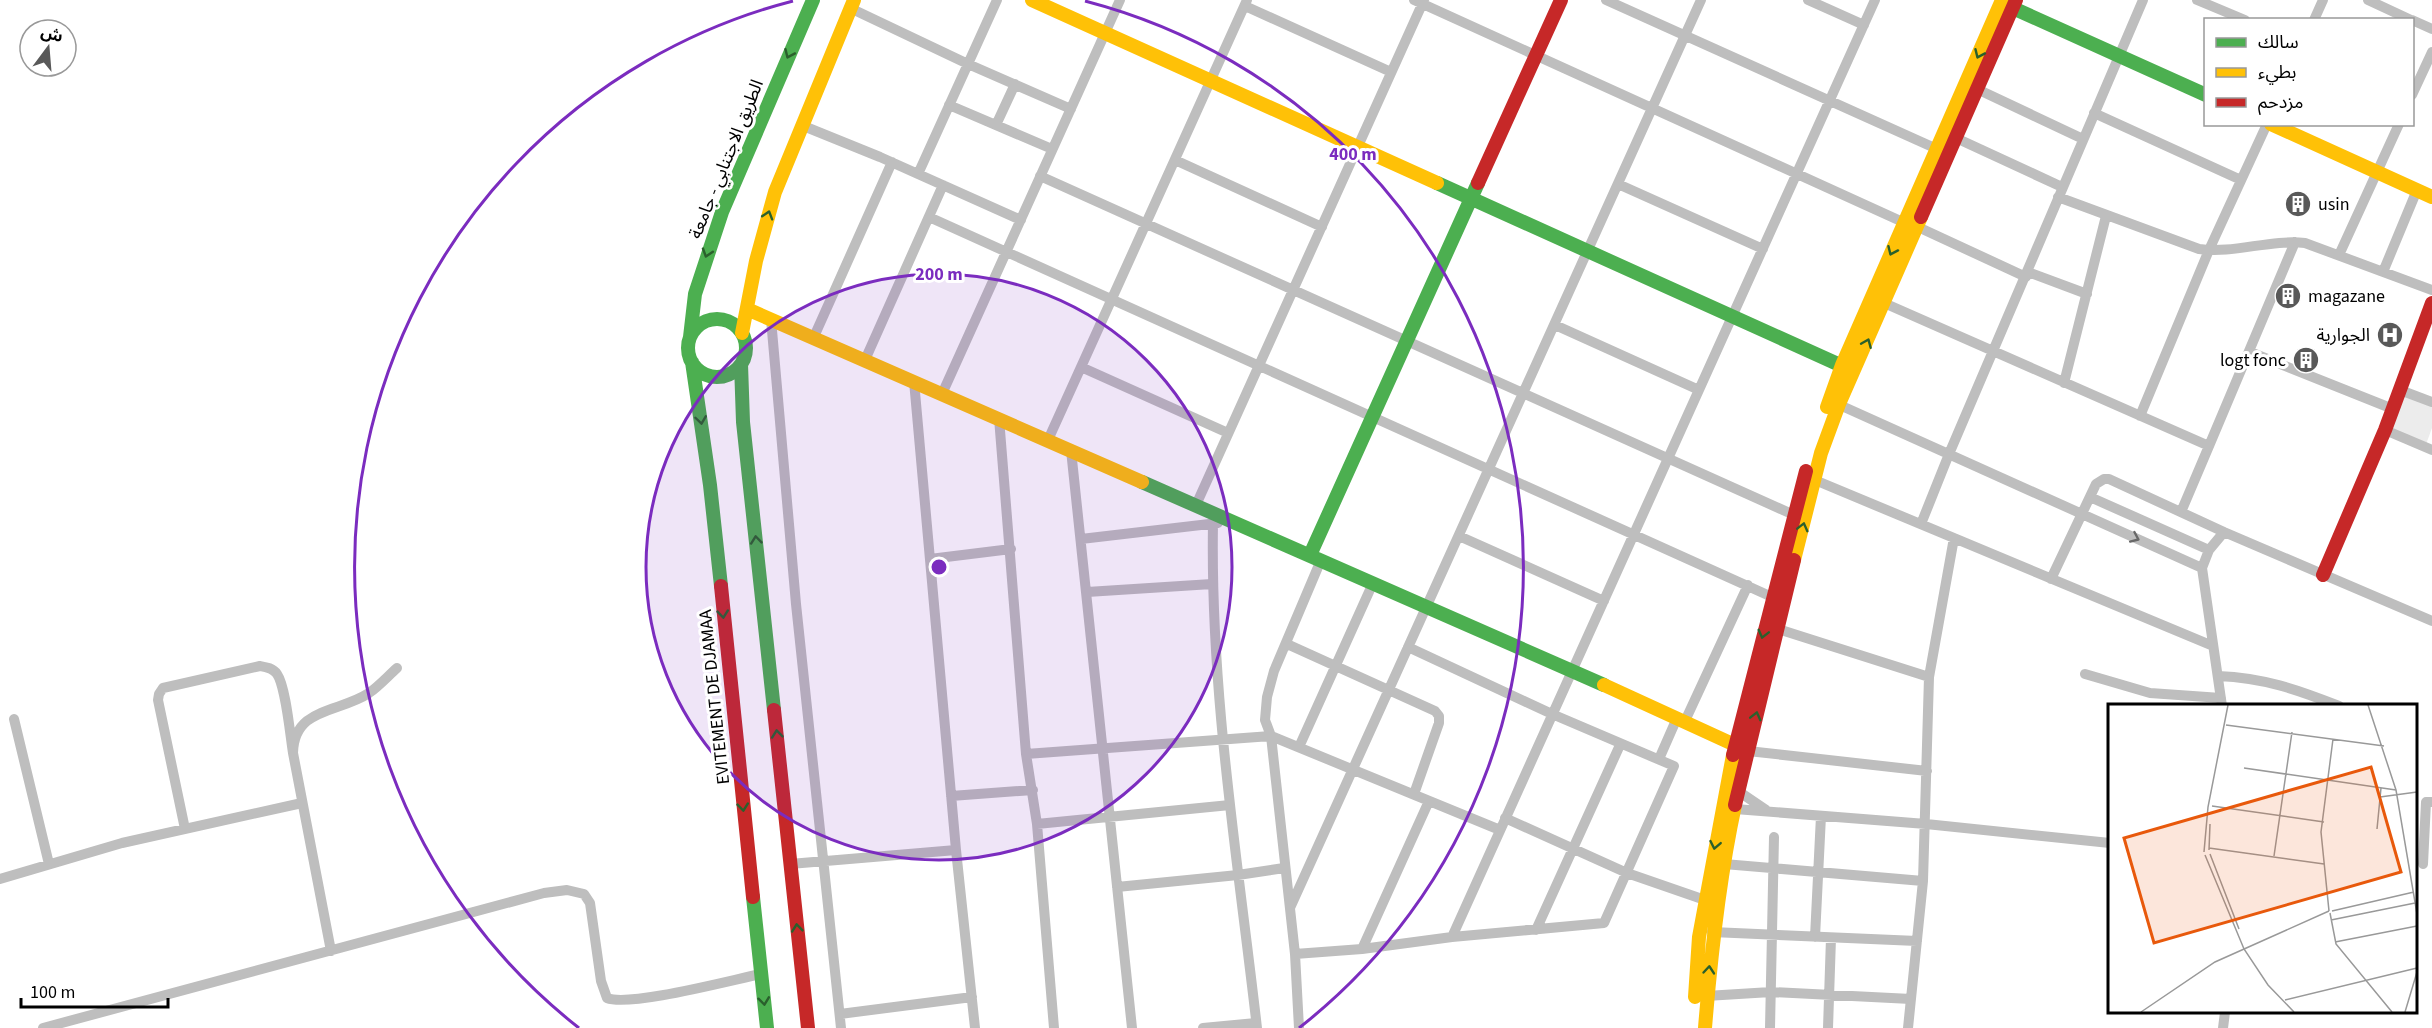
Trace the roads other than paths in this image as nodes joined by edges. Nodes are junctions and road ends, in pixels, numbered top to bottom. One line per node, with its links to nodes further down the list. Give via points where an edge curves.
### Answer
1 (813, 0): 90 (main road, الطريق الاجتنابي - جامعة, one-way to 90, via 722,212 694,294)
2 (997, 0): 29 (street)
3 (1032, 0): 24 (main road)
4 (1120, 0): 24 (street)
5 (1561, 0): 27 (main road)
6 (1606, 0): 25 (street)
7 (1701, 0): 25 (street)
8 (1808, 0): 22 (street)
9 (1875, 0): 22 (street)
10 (2143, 0): 28 (street)
11 (2197, 0): 18 (street)
12 (2323, 0): 19 (street)
13 (2368, 0): 20 (street)
14 (1420, 1): 27 (street); 30 (street)
15 (2005, 2): 28 (main road); 33 (main road); 50 (main road, one-way to 50)
16 (1246, 3): 30 (street); 31 (street)
17 (852, 4): 29 (street); 41 (main road)
18 (2240, 18)
19 (2315, 18)
20 (2408, 18)
21 (2414, 21): 23 (street)
22 (1864, 25): 36 (street)
23 (2432, 29)
24 (1105, 33): 31 (main road); 39 (street)
25 (1685, 36): 36 (street); 38 (street)
26 (2432, 52): 34 (street)
27 (1536, 55): 38 (street); 63 (main road)
28 (2119, 56): 35 (main road); 40 (street)
29 (968, 64): 32 (street); 37 (street)
30 (1391, 72): 48 (street)
31 (1211, 81): 48 (main road); 51 (street)
32 (1015, 84): 39 (street); 42 (street)
33 (1977, 89): 46 (main road); 47 (street)
34 (2414, 91)
35 (2204, 95)
36 (1830, 101): 50 (street); 55 (street)
37 (950, 105): 42 (street); 54 (street)
38 (1652, 108): 55 (street); 58 (street)
39 (1071, 109): 49 (street)
40 (2094, 113): 47 (street); 57 (street)
41 (801, 125): 52 (street); 84 (main road, one-way to 41, via 765,226)
42 (996, 125): 49 (street)
43 (2266, 126): 57 (street)
44 (2275, 126): 53 (main road)
45 (2398, 126): 53 (street)
46 (1956, 138): 61 (street); 68 (main road)
47 (2083, 139): 61 (street)
48 (1358, 147): 63 (main road); 69 (street)
49 (1052, 149): 56 (street)
50 (1937, 149): 68 (main road)
51 (1175, 160): 67 (street); 69 (street)
52 (892, 162): 54 (street); 91 (street)
53 (2377, 173): 60 (main road); 75 (street)
54 (918, 174): 59 (street)
55 (1797, 175): 68 (street); 71 (street)
56 (1040, 176): 66 (street); 67 (street)
57 (2241, 180): 72 (street)
58 (1618, 184): 71 (street); 73 (street)
59 (943, 185): 65 (street); 66 (street)
60 (2417, 190): 62 (main road); 76 (street)
61 (2060, 192): 64 (street); 77 (street)
62 (2432, 197)
63 (1471, 198): 73 (main road); 92 (main road)
64 (2106, 216): 72 (street, via 2190,247); 80 (street)
65 (929, 217): 74 (street); 95 (street)
66 (1021, 220): 74 (street)
67 (1146, 223): 78 (street); 81 (street)
68 (1911, 225): 77 (street); 82 (main road); 100 (main road, one-way to 100)
69 (1322, 227): 78 (street)
70 (2295, 242): 72 (street); 75 (street); 94 (street)
71 (1763, 249): 85 (street)
72 (2209, 250): 111 (street)
73 (1587, 251): 85 (main road); 87 (street)
74 (1006, 252): 81 (street); 106 (street)
75 (2340, 255): 76 (street)
76 (2382, 272): 79 (street)
77 (2027, 274): 80 (street); 93 (street)
78 (1293, 290): 92 (street); 98 (street)
79 (2432, 290)
80 (2087, 294): 102 (street)
81 (1112, 299): 98 (street); 99 (street)
82 (1884, 303): 93 (street); 100 (main road, one-way to 82)
83 (2432, 303): 88 (main road)
84 (747, 309): 86 (main road); 89 (main road)
85 (1732, 316): 100 (main road); 103 (street)
86 (771, 319): 91 (main road); 200 (street)
87 (1555, 325): 103 (street); 105 (street)
88 (2428, 326): 104 (main road)
89 (742, 333): 90 (main road, via 735,325 715,319 704,321); 97 (main road, via 746,343)
90 (690, 337): 96 (main road, via 688,350)
91 (813, 339): 95 (main road)
92 (1407, 340): 105 (street); 110 (main road)
93 (1992, 351): 102 (street); 119 (street)
94 (2250, 352): 109 (street); 116 (street)
95 (865, 360): 101 (main road)
96 (692, 362): 97 (main road, via 710,376 733,372); 225 (main road, EVITEMENT DE DJAMAA, one-way to 225, via 709,477)
97 (741, 364): 202 (main road, one-way to 97, via 743,422)
98 (1259, 365): 110 (street); 114 (street)
99 (1081, 367): 114 (street); 115 (street)
100 (1849, 368): 108 (main road)
101 (914, 381): 106 (main road); 139 (street)
102 (2064, 383): 111 (street)
103 (1699, 390): 120 (street)
104 (2400, 390): 107 (street); 109 (main road)
105 (1523, 393): 120 (street); 121 (street)
106 (942, 394): 112 (main road)
107 (2432, 402)
108 (1834, 403): 119 (street); 122 (main road, via 1821,453)
109 (2392, 409): 113 (main road)
110 (1372, 416): 121 (street); 138 (main road)
111 (2140, 416): 116 (street)
112 (999, 418): 115 (main road); 136 (street)
113 (2385, 430): 118 (street); 141 (main road)
114 (1228, 433): 124 (street)
115 (1048, 440): 117 (main road)
116 (2208, 446): 125 (street)
117 (1071, 450): 124 (main road); 135 (street)
118 (2432, 450)
119 (1948, 454): 126 (street); 130 (street)
120 (1668, 458): 127 (street); 132 (street)
121 (1489, 469): 132 (street); 133 (street)
122 (1810, 477): 127 (main road); 130 (street); 151 (main road, one-way to 122)
123 (2090, 496): 125 (street, via 2099,481 2109,479); 126 (street); 137 (street)
124 (1196, 505): 128 (main road)
125 (2181, 512): 131 (street)
126 (2081, 514): 140 (street, one-way to 140); 142 (street)
127 (1794, 515): 147 (main road)
128 (1233, 521): 129 (street); 138 (main road)
129 (1213, 524): 135 (street); 144 (street)
130 (1921, 524): 134 (street)
131 (2224, 532): 137 (street); 141 (street)
132 (1634, 534): 145 (street); 148 (street)
133 (1459, 536): 148 (street); 149 (street)
134 (1954, 538): 142 (street); 160 (street)
135 (1081, 539): 146 (street)
136 (1011, 549): 139 (street); 174 (street)
137 (2210, 550): 140 (street)
138 (1316, 558): 143 (main road); 152 (street)
139 (930, 559): 181 (street)
140 (2202, 568): 153 (street)
141 (2323, 575): 150 (street)
142 (2051, 579): 153 (street)
143 (1373, 583): 149 (main road); 155 (street)
144 (1212, 584): 146 (street); 168 (street)
145 (1748, 585): 147 (street); 166 (street)
146 (1087, 592): 172 (street)
147 (1772, 597): 171 (main road, one-way to 171)
148 (1604, 601): 157 (street)
149 (1427, 606): 154 (street); 157 (main road)
150 (2432, 621)
151 (1778, 629): 160 (street); 171 (main road, one-way to 151)
152 (1287, 644): 155 (street); 167 (street, via 1266,697 1265,720)
153 (2214, 646): 159 (street)
154 (1408, 647): 161 (street); 164 (street)
155 (1335, 667): 161 (street); 170 (street)
156 (397, 668): 173 (street, via 368,693 311,718 293,738)
157 (1572, 670): 164 (street); 166 (main road)
158 (2085, 674): 162 (street, via 2150,693)
159 (2218, 676): 162 (street); 163 (street, via 2251,677)
160 (1929, 677): 177 (street)
161 (1389, 690): 176 (street); 180 (street, via 1439,716)
162 (2221, 702)
163 (2336, 704)
164 (1552, 714): 169 (street); 190 (street)
165 (14, 719): 201 (street)
166 (1681, 720): 171 (main road); 175 (street)
167 (1271, 736): 168 (street); 170 (street); 205 (street)
168 (1224, 741): 172 (street); 185 (street)
169 (1620, 744): 175 (street); 198 (street)
170 (1299, 747): 176 (street)
171 (1741, 748): 177 (street); 179 (main road); 186 (main road)
172 (1103, 749): 174 (street); 189 (street)
173 (293, 753): 184 (street); 194 (street, via 281,684 276,672 269,668 260,666 163,688 158,700)
174 (1026, 754): 178 (street)
175 (1659, 759): 207 (street, via 1674,766)
176 (1353, 769): 180 (street); 214 (street)
177 (1927, 771): 192 (street)
178 (1033, 790): 181 (street); 191 (street)
179 (1738, 791): 186 (main road); 187 (street)
180 (1414, 794): 182 (street)
181 (951, 796): 199 (street)
182 (1429, 801): 195 (street); 222 (street)
183 (2432, 802): 193 (street, via 2426,801)
184 (302, 803): 194 (street); 223 (street)
185 (1230, 805): 189 (street); 209 (street)
186 (1729, 808): 187 (street); 203 (main road); 213 (main road, one-way to 213)
187 (1769, 812): 188 (street)
188 (1821, 816): 192 (street); 208 (street)
189 (1110, 817): 191 (street); 212 (street)
190 (1505, 818): 195 (street); 198 (street)
191 (1037, 824): 239 (street)
192 (1926, 824): 197 (street); 211 (street)
193 (2420, 828): 204 (street)
194 (185, 829): 201 (street)
195 (1500, 830): 218 (street)
196 (1774, 837): 206 (street)
197 (2108, 843)
198 (1573, 849): 207 (street); 215 (street)
199 (956, 850): 200 (street); 229 (street)
200 (823, 862): 202 (street); 232 (street)
201 (49, 864): 210 (street)
202 (790, 864): 236 (main road, one-way to 202)
203 (1724, 864): 206 (street); 216 (main road)
204 (2423, 864)
205 (1284, 868): 209 (street); 214 (street)
206 (1773, 870): 208 (street); 217 (street)
207 (1627, 873): 213 (street); 215 (street, via 1604,923)
208 (1817, 873): 211 (street); 219 (street)
209 (1238, 875): 212 (street); 233 (street)
210 (0, 879)
211 (1923, 881): 221 (street)
212 (1117, 887): 240 (street)
213 (1705, 900): 243 (main road)
214 (1290, 908): 224 (street)
215 (1536, 930): 218 (street)
216 (1712, 932): 217 (street); 227 (main road, one-way to 216)
217 (1772, 934): 219 (street); 226 (street)
218 (1452, 937): 222 (street)
219 (1815, 937): 220 (street)
220 (1832, 938): 221 (street); 228 (street)
221 (1917, 941): 230 (street)
222 (1362, 949): 224 (street)
223 (331, 951): 225 (street, via 567,890 584,894 590,903 607,998 615,1001 658,995); 234 (street)
224 (1295, 954): 242 (street)
225 (761, 974): 235 (main road, EVITEMENT DE DJAMAA, one-way to 235)
226 (1771, 992): 227 (street); 228 (street); 245 (street)
227 (1706, 996): 244 (main road)
228 (1830, 996): 230 (street); 246 (street)
229 (972, 997): 232 (street); 238 (street)
230 (1911, 999): 247 (street)
231 (2225, 1013): 248 (street)
232 (840, 1014): 237 (street)
233 (1256, 1025): 241 (street)
234 (43, 1028)
235 (767, 1028)
236 (808, 1028)
237 (841, 1028)
238 (975, 1028)
239 (1054, 1028)
240 (1132, 1028)
241 (1203, 1028)
242 (1299, 1028)
243 (1694, 1028)
244 (1705, 1028)
245 (1770, 1028)
246 (1828, 1028)
247 (1908, 1028)
248 (2223, 1028)

